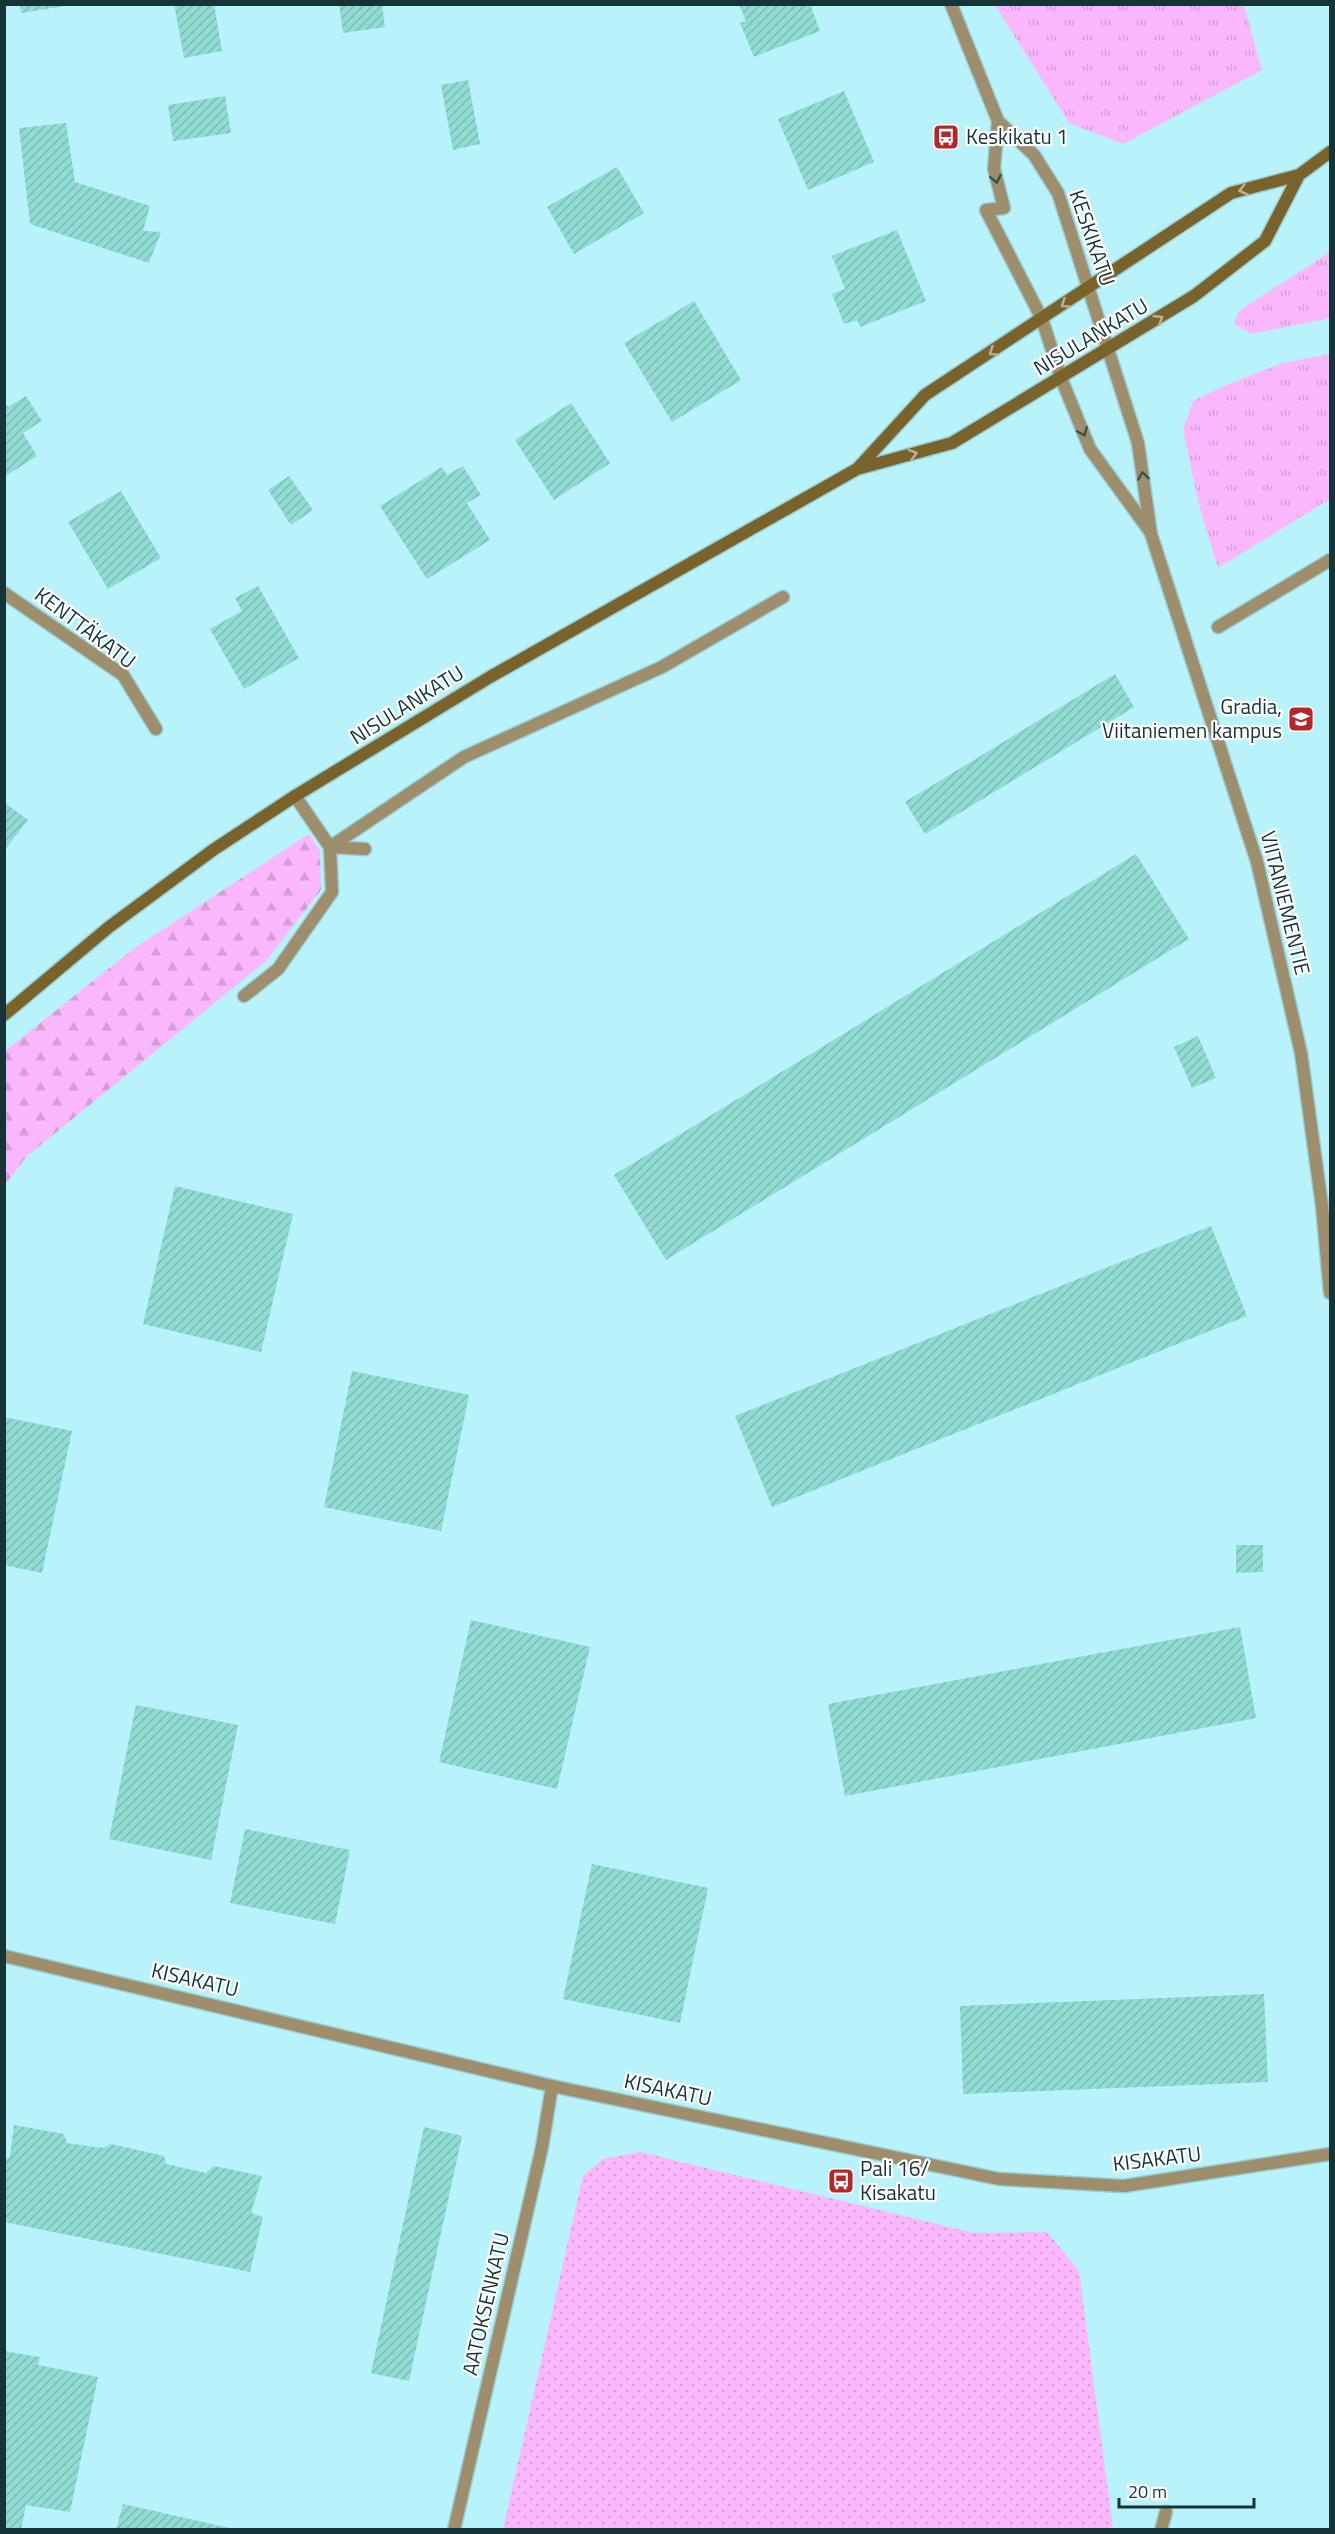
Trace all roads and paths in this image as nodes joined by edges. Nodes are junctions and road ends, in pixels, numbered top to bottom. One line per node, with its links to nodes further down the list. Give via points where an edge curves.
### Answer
1 (951, 4): 2 (street, KESKIKATU)
2 (998, 121): 5 (street, KESKIKATU, via 1034,155 1058,193); 6 (street, KESKIKATU, one-way to 6, via 994,169 1004,208 987,210)
3 (1330, 152): 4 (main road, NISULANKATU)
4 (1299, 175): 5 (main road, NISULANKATU, one-way to 5, via 1231,193); 7 (main road, NISULANKATU, one-way to 4, via 1194,296 1265,241)
5 (1089, 288): 6 (main road, NISULANKATU, one-way to 6); 7 (street, KESKIKATU)
6 (1042, 320): 8 (street, VIITANIEMENTIE); 9 (main road, NISULANKATU, one-way to 9, via 926,395)
7 (1109, 350): 8 (main road, NISULANKATU); 10 (street, VIITANIEMENTIE, one-way to 7, via 1138,443)
8 (1061, 378): 9 (main road, NISULANKATU, one-way to 8, via 952,443); 10 (street, VIITANIEMENTIE, one-way to 10, via 1090,449)
9 (857, 469): 16 (main road, NISULANKATU, via 490,677)
10 (1151, 534): 21 (street, VIITANIEMENTIE, via 1257,862 1301,1053)
11 (1330, 560): 14 (street)
12 (4, 593): 15 (street, KENTTÄKATU, via 123,675)
13 (783, 597): 17 (street, via 662,667 464,757)
14 (1218, 627)
15 (156, 729)
16 (296, 796): 17 (street); 20 (main road, NISULANKATU, via 213,850 109,927)
17 (330, 847): 18 (street); 19 (street, via 332,892 278,969)
18 (365, 849)
19 (244, 996)
20 (4, 1015)
21 (1330, 1293)
22 (4, 1956): 23 (street, KISAKATU)
23 (552, 2086): 24 (street, KISAKATU, via 999,2179 1124,2186); 26 (street, AATOKSENKATU, via 539,2159)
24 (1330, 2154)
25 (1166, 2511): 27 (street)
26 (454, 2529)
27 (1161, 2529)

